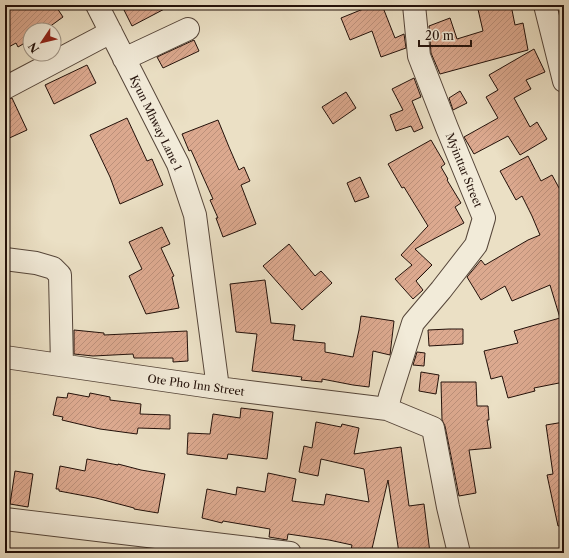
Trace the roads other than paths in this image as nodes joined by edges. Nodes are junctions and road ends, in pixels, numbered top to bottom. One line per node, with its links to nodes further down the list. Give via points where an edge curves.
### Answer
1 (97, 5): 5 (street, Kyun Mhway Lane 1)
2 (414, 5): 14 (street, Myinttar Street, via 419,56 484,218 476,245 413,322)
3 (545, 5): 6 (street)
4 (188, 29): 7 (street)
5 (111, 32): 7 (street, Kyun Mhway Lane 1); 9 (street)
6 (558, 36): 8 (street)
7 (124, 59): 13 (street, Kyun Mhway Lane 1, via 178,164 195,215)
8 (564, 81)
9 (5, 88)
10 (5, 260): 12 (street, via 47,266 60,275)
11 (5, 357): 12 (street, Ote Pho Inn Street)
12 (62, 365): 13 (street, Ote Pho Inn Street)
13 (218, 388): 14 (street, Ote Pho Inn Street)
14 (387, 408): 17 (street, Ote Pho Inn Street, via 433,428 448,507)
15 (5, 519): 16 (street)
16 (290, 553)
17 (460, 553)

